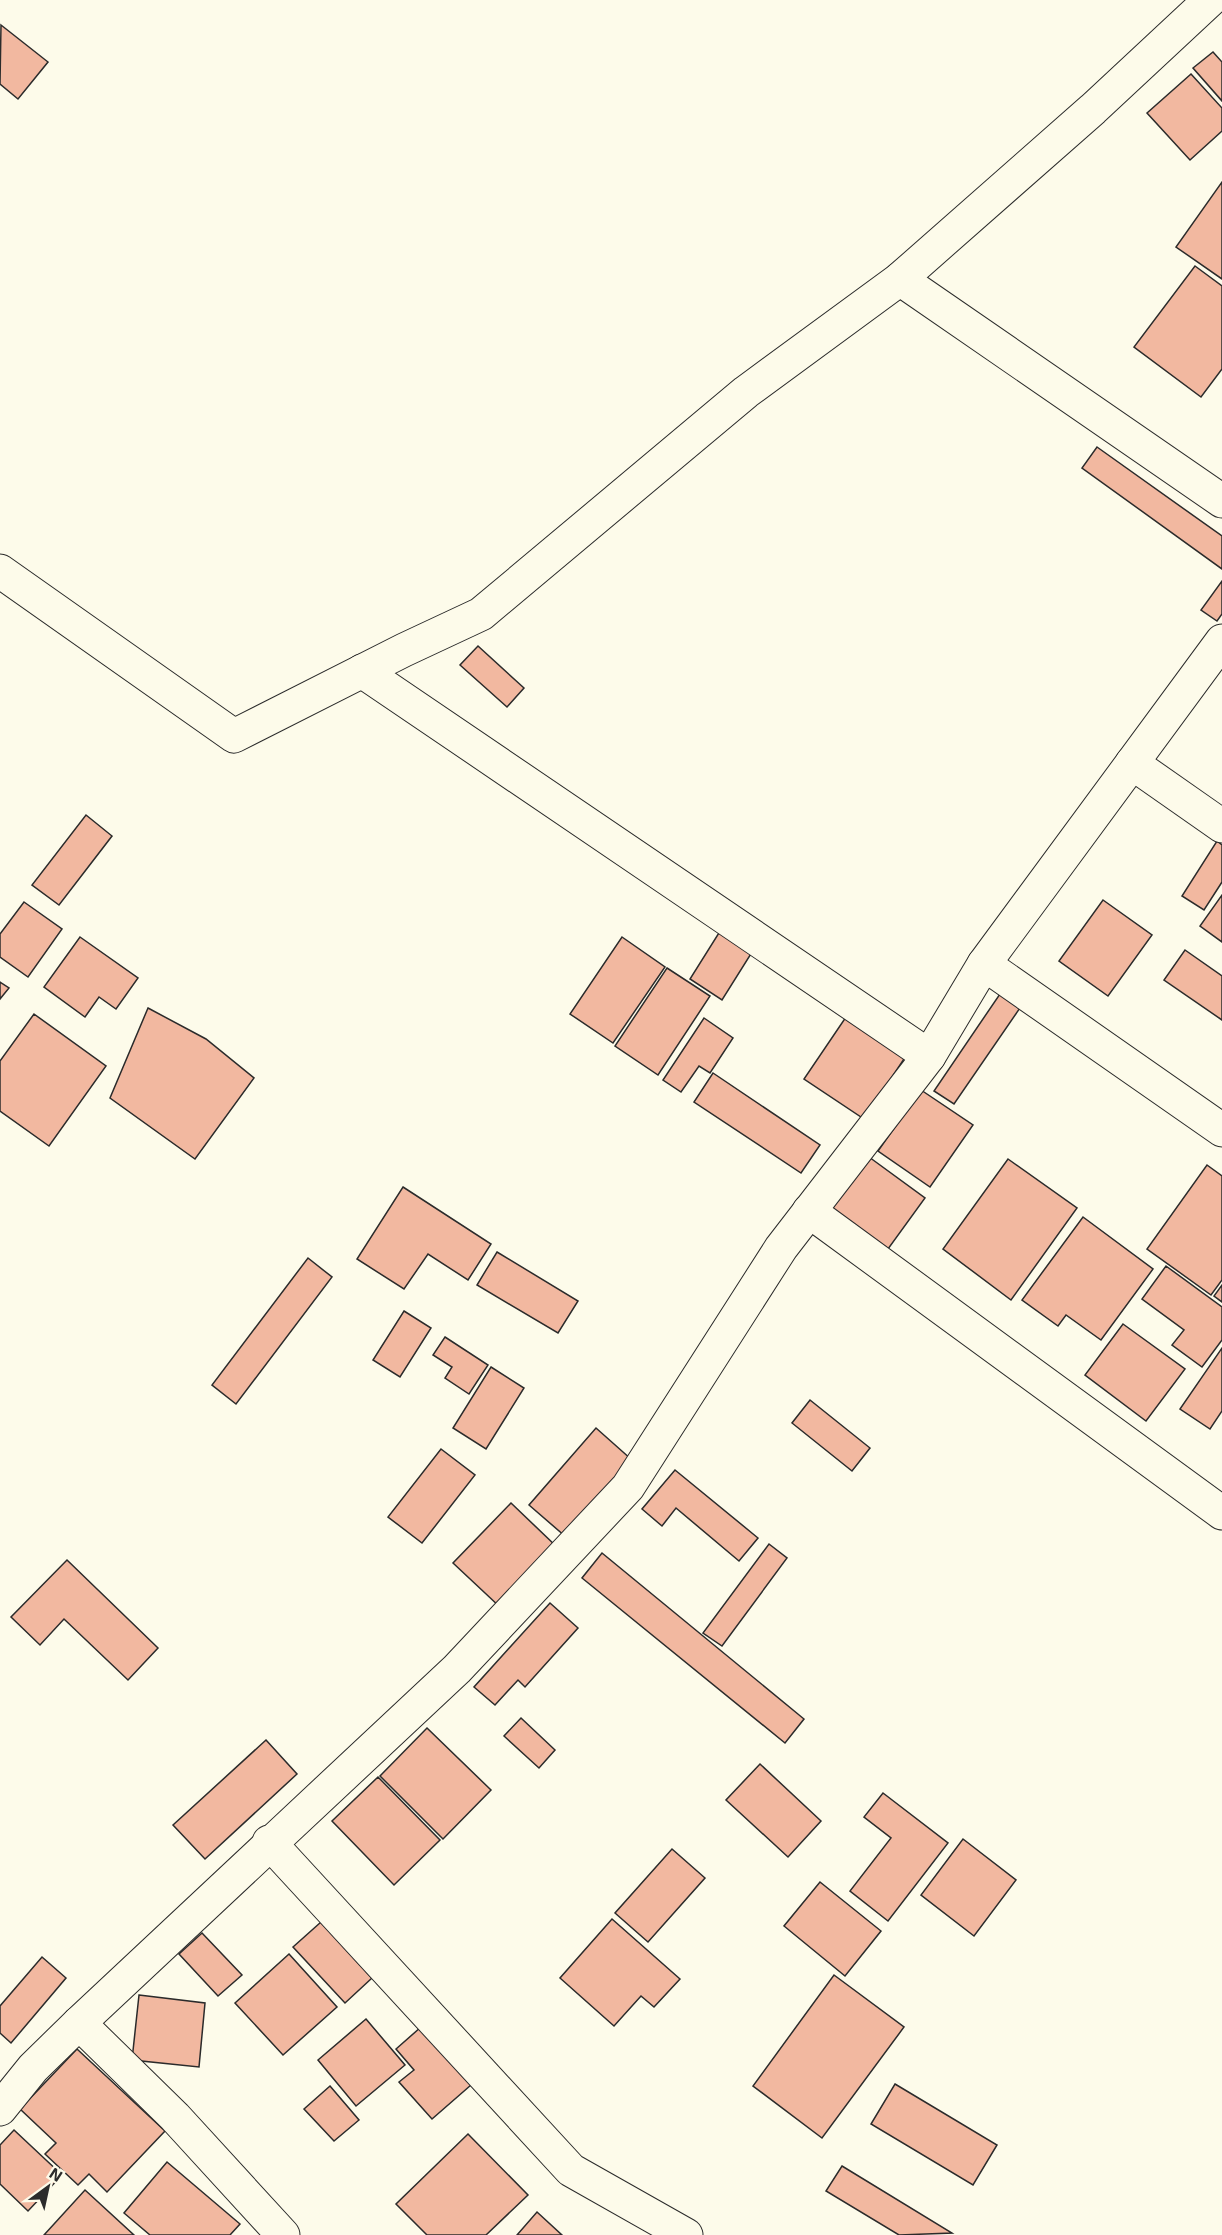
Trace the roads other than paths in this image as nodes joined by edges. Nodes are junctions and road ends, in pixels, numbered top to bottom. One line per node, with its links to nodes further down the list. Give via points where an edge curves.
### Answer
1 (1210, 0): 2 (street)
2 (900, 279): 3 (street); 6 (street, via 746,392 481,614)
3 (1222, 501)
4 (0, 571): 6 (street, via 234,736)
5 (1222, 641): 7 (street)
6 (362, 671): 10 (street)
7 (1132, 764): 8 (street); 9 (street)
8 (1222, 826)
9 (984, 964): 10 (street); 11 (street)
10 (929, 1056): 12 (street)
11 (1222, 1130)
12 (809, 1211): 13 (street); 14 (street, via 781,1248 628,1487 457,1669)
13 (1222, 1514)
14 (269, 1842): 15 (street); 18 (street, via 570,2170)
15 (79, 2023): 16 (street, via 33,2068); 17 (street, via 175,2117)
16 (0, 2109)
17 (284, 2235)
18 (686, 2235)

